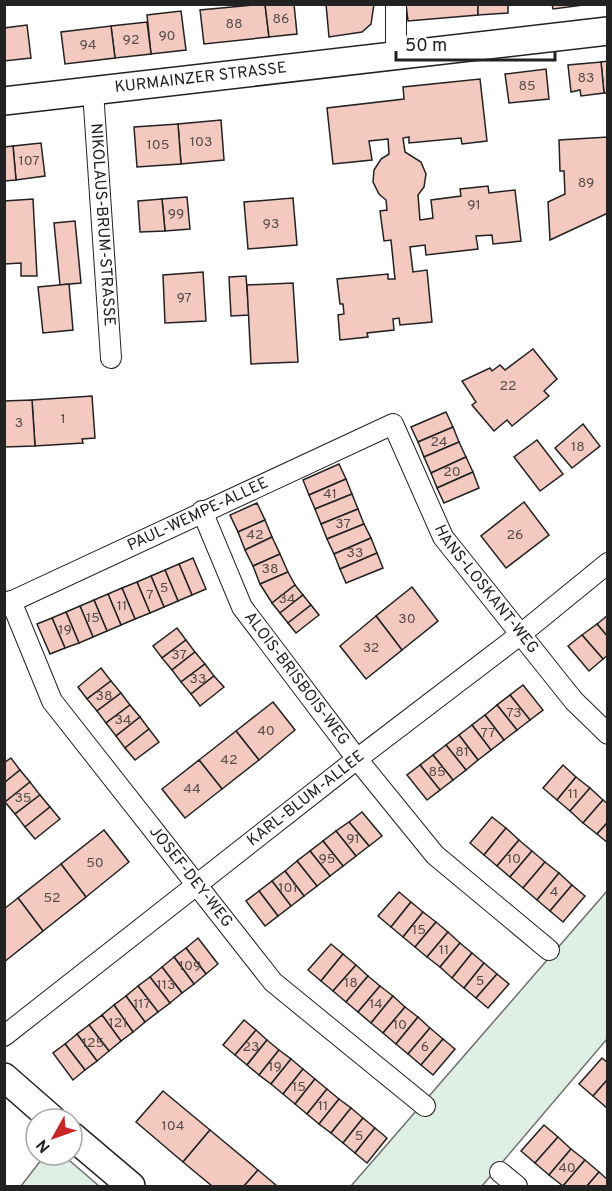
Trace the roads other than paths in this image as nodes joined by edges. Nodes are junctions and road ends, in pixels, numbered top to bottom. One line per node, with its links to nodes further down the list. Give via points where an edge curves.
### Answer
1 (396, 4): 3 (street)
2 (608, 31): 3 (main road, KURMAINZER STRASSE)
3 (396, 55): 4 (main road, KURMAINZER STRASSE)
4 (93, 91): 5 (main road, KURMAINZER STRASSE); 6 (street, NIKOLAUS-BRUM-STRASSE)
5 (4, 101)
6 (111, 358)
7 (393, 424): 8 (street, PAUL-WEMPE-ALLEE); 11 (street, HANS-LOSKANT-WEG, via 443,537)
8 (202, 511): 10 (street, PAUL-WEMPE-ALLEE); 13 (street, ALOIS-BRISBOIS-WEG, via 242,607)
9 (608, 563): 11 (street, KARL-BLUM-ALLEE)
10 (8, 603): 14 (street, JOSEF-DEY-WEG, via 52,701)
11 (521, 634): 12 (street, HANS-LOSKANT-WEG, via 574,701); 13 (street, KARL-BLUM-ALLEE)
12 (608, 734)
13 (357, 759): 14 (street, KARL-BLUM-ALLEE); 15 (street, ALOIS-BRISBOIS-WEG, via 435,855)
14 (198, 884): 16 (street, KARL-BLUM-ALLEE); 18 (street, JOSEF-DEY-WEG, via 273,982)
15 (549, 950)
16 (4, 1036)
17 (4, 1077): 19 (main road)
18 (425, 1106)
19 (38, 1107)
20 (84, 1146): 22 (main road)
21 (500, 1172): 23 (street)
22 (131, 1186)
23 (517, 1186)

